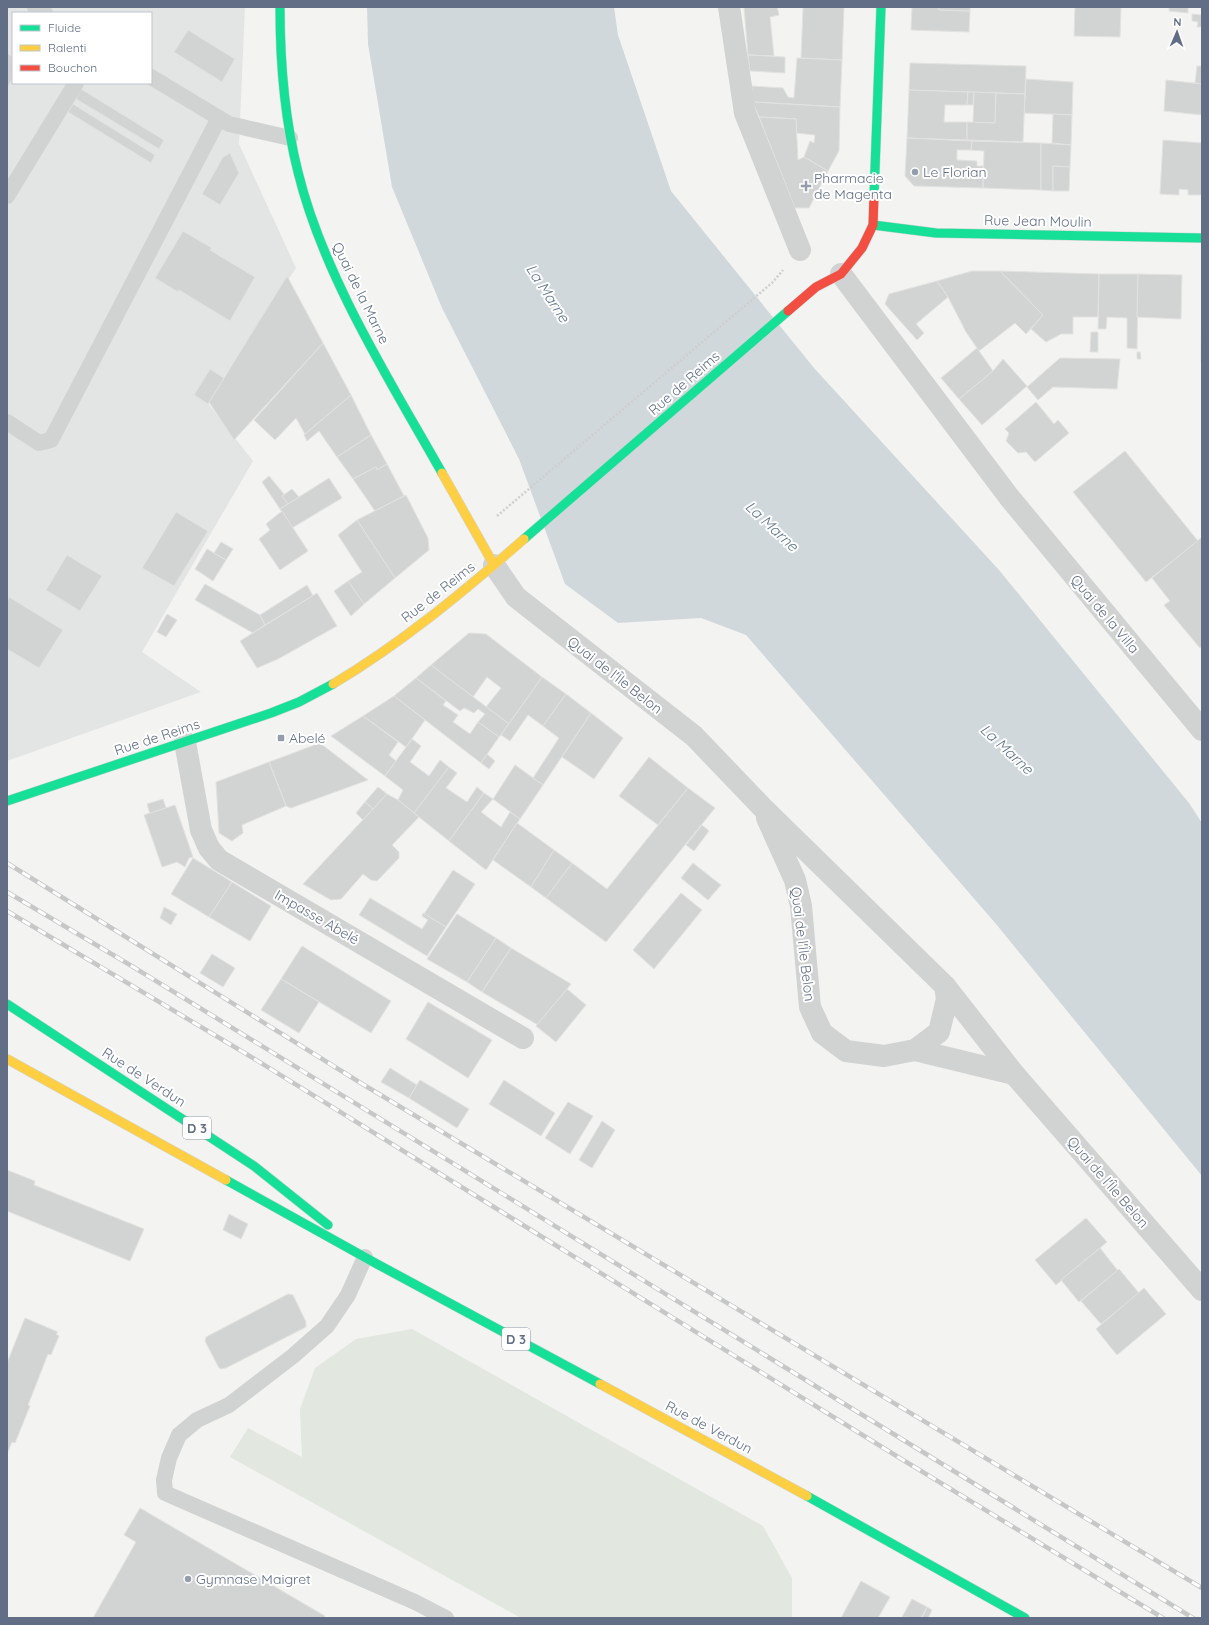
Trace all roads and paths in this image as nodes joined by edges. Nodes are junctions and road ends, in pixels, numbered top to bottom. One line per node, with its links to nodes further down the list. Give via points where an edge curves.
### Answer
1 (280, 7): 7 (main road, Quai de la Marne, via 283,86)
2 (728, 7): 11 (street, via 745,113)
3 (881, 7): 9 (main road)
4 (152, 78): 6 (lane)
5 (75, 84): 8 (lane)
6 (219, 118): 7 (lane, via 229,124); 13 (lane, via 51,440 39,443)
7 (290, 138): 15 (main road, Quai de la Marne, via 315,228 334,274 365,337)
8 (7, 196)
9 (873, 225): 10 (main road, Rue Jean Moulin, via 936,233); 12 (main road, via 862,248)
10 (1202, 238)
11 (800, 250): 14 (path, via 773,282)
12 (841, 274): 15 (main road, Rue de Reims, via 816,287); 16 (street, Quai de la Villa, via 1009,497)
13 (7, 422)
14 (521, 494)
15 (494, 565): 17 (main road, Rue de Reims, via 388,649 338,680 299,702); 19 (street, Quai de l'Île Belon, via 516,598 694,736)
16 (1202, 730)
17 (184, 742): 18 (main road, Rue de Reims); 22 (street, Impasse Abelé, via 201,830 209,848 220,860)
18 (7, 801)
19 (762, 807): 20 (street, Quai de l'Île Belon); 23 (street, Quai de l'Île Belon, via 794,880 801,906 810,1007 822,1033 846,1051 884,1056)
20 (945, 986): 23 (street, Quai de l'Île Belon, via 947,999 939,1032); 25 (street, Quai de l'Île Belon)
21 (7, 1004): 26 (main road, Rue de Verdun / D 3, via 254,1166)
22 (523, 1038)
23 (915, 1050): 25 (street, Quai de l'Île Belon)
24 (7, 1058): 26 (main road, Rue de Verdun / D 3)
25 (1014, 1074): 27 (street, Quai de l'Île Belon)
26 (371, 1261): 28 (lane, via 327,1326 293,1356 229,1405 197,1420 179,1435 169,1458 164,1480 165,1493 415,1602); 29 (main road, Rue de Verdun / D 3, via 821,1503)
27 (1202, 1290)
28 (446, 1618)
29 (1025, 1618)

